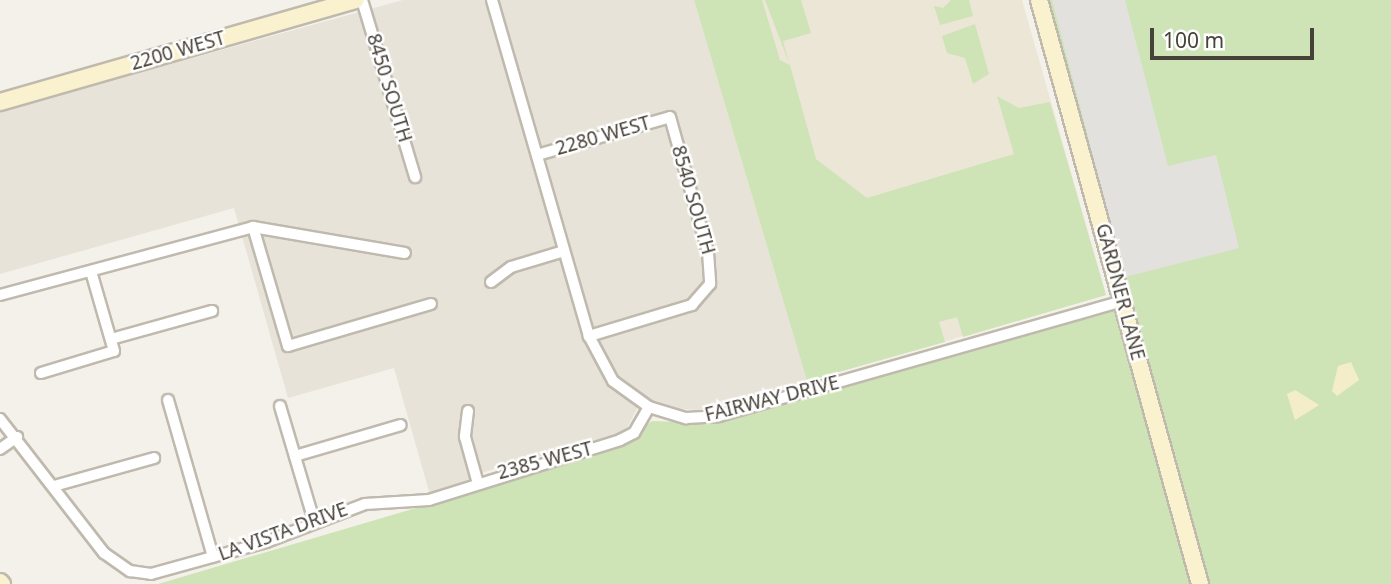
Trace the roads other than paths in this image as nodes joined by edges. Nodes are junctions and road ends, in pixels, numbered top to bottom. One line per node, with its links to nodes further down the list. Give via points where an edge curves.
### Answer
1 (356, 0): 5 (street, 2200 WEST)
2 (362, 0): 8 (street, 8450 SOUTH)
3 (492, 0): 7 (street, FAIRWAY DRIVE)
4 (1039, 0): 15 (street, GARDNER LANE)
5 (0, 102)
6 (670, 117): 7 (street, 2280 WEST); 18 (street, 8540 SOUTH, via 711,263 710,284 692,305)
7 (537, 155): 10 (street, FAIRWAY DRIVE)
8 (415, 177)
9 (253, 228): 11 (street); 12 (street, via 217,233); 16 (street, via 288,346)
10 (564, 251): 13 (street, via 511,268); 18 (street, FAIRWAY DRIVE)
11 (405, 253)
12 (92, 275): 14 (street); 19 (street)
13 (491, 282)
14 (0, 295)
15 (1122, 300): 23 (street, FAIRWAY DRIVE, via 719,416 686,418); 36 (street, GARDNER LANE)
16 (431, 304)
17 (212, 311): 19 (street)
18 (589, 336): 23 (street, FAIRWAY DRIVE, via 613,381)
19 (111, 339): 20 (street, via 114,351)
20 (41, 373)
21 (168, 400): 35 (street)
22 (280, 406): 29 (street)
23 (649, 407): 31 (street, 2385 WEST, via 627,438)
24 (468, 411): 31 (street, via 465,437)
25 (0, 419): 27 (street, LA VISTA DRIVE)
26 (401, 425): 29 (street)
27 (17, 437): 28 (street); 32 (street, LA VISTA DRIVE)
28 (0, 449)
29 (295, 456): 34 (street)
30 (154, 458): 32 (street)
31 (477, 480): 33 (street, 2385 WEST, via 470,489)
32 (54, 486): 35 (street, LA VISTA DRIVE, via 104,553 130,571 151,574)
33 (429, 500): 34 (street, LA VISTA DRIVE, via 388,499)
34 (314, 521): 35 (street, LA VISTA DRIVE)
35 (214, 557)
36 (1200, 584)

